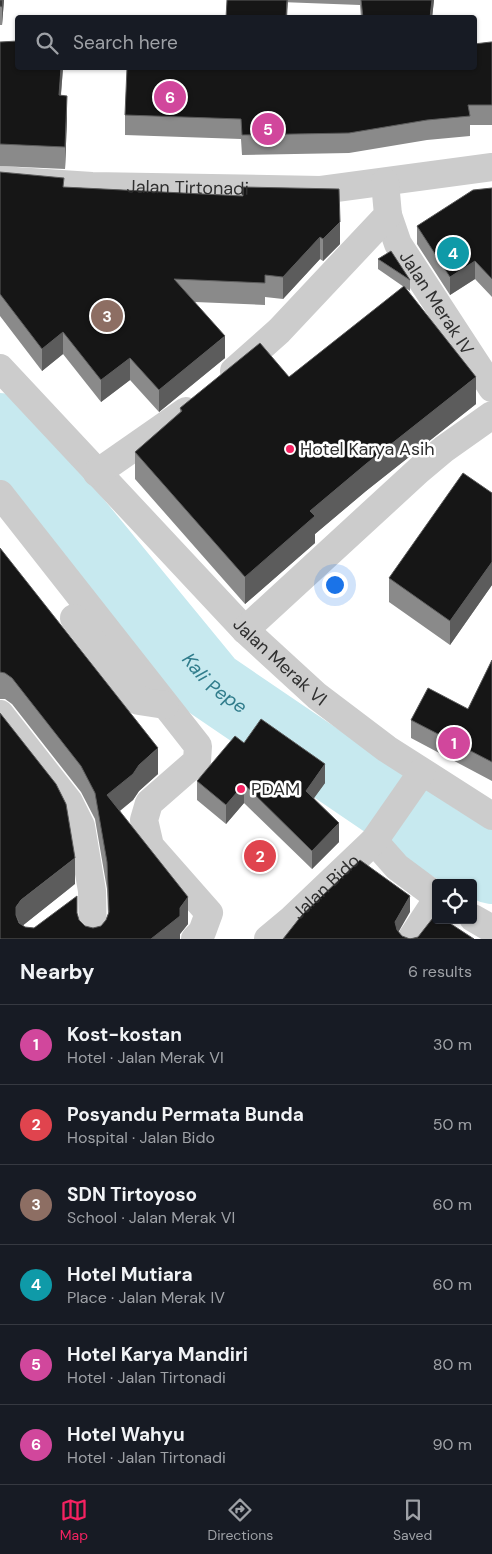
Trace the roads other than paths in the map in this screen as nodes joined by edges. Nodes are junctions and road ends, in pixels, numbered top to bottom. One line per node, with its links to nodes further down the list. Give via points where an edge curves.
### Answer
1 (492, 167): 3 (street, Jalan Tirtonadi)
2 (0, 180): 3 (street, Jalan Tirtonadi, via 92,186 321,190)
3 (385, 182): 4 (street)
4 (388, 215): 6 (street, Jalan Merak IV, via 398,244); 8 (street, via 279,331 169,424)
5 (0, 368): 8 (street, Jalan Merak VI)
6 (492, 388)
7 (492, 415): 11 (street, via 419,470)
8 (97, 473): 11 (street, Jalan Merak VI)
9 (0, 494): 12 (street)
10 (0, 522): 12 (street, via 139,701)
11 (245, 630): 14 (street, Jalan Merak VI, via 317,696 387,749)
12 (166, 706): 24 (street, via 198,746 197,761 149,803 144,820 150,846 209,913 202,932)
13 (0, 714): 17 (street, via 69,802 81,826)
14 (415, 783): 15 (street, Jalan Merak VI); 16 (street, Jalan Bido)
15 (492, 816)
16 (381, 832): 18 (street, via 397,867); 25 (street, Jalan Bido)
17 (92, 891): 20 (street); 23 (street)
18 (432, 893)
19 (432, 907): 26 (street)
20 (69, 909)
21 (477, 920): 22 (street)
22 (492, 929)
23 (93, 939)
24 (195, 939)
25 (268, 939)
26 (411, 939)

